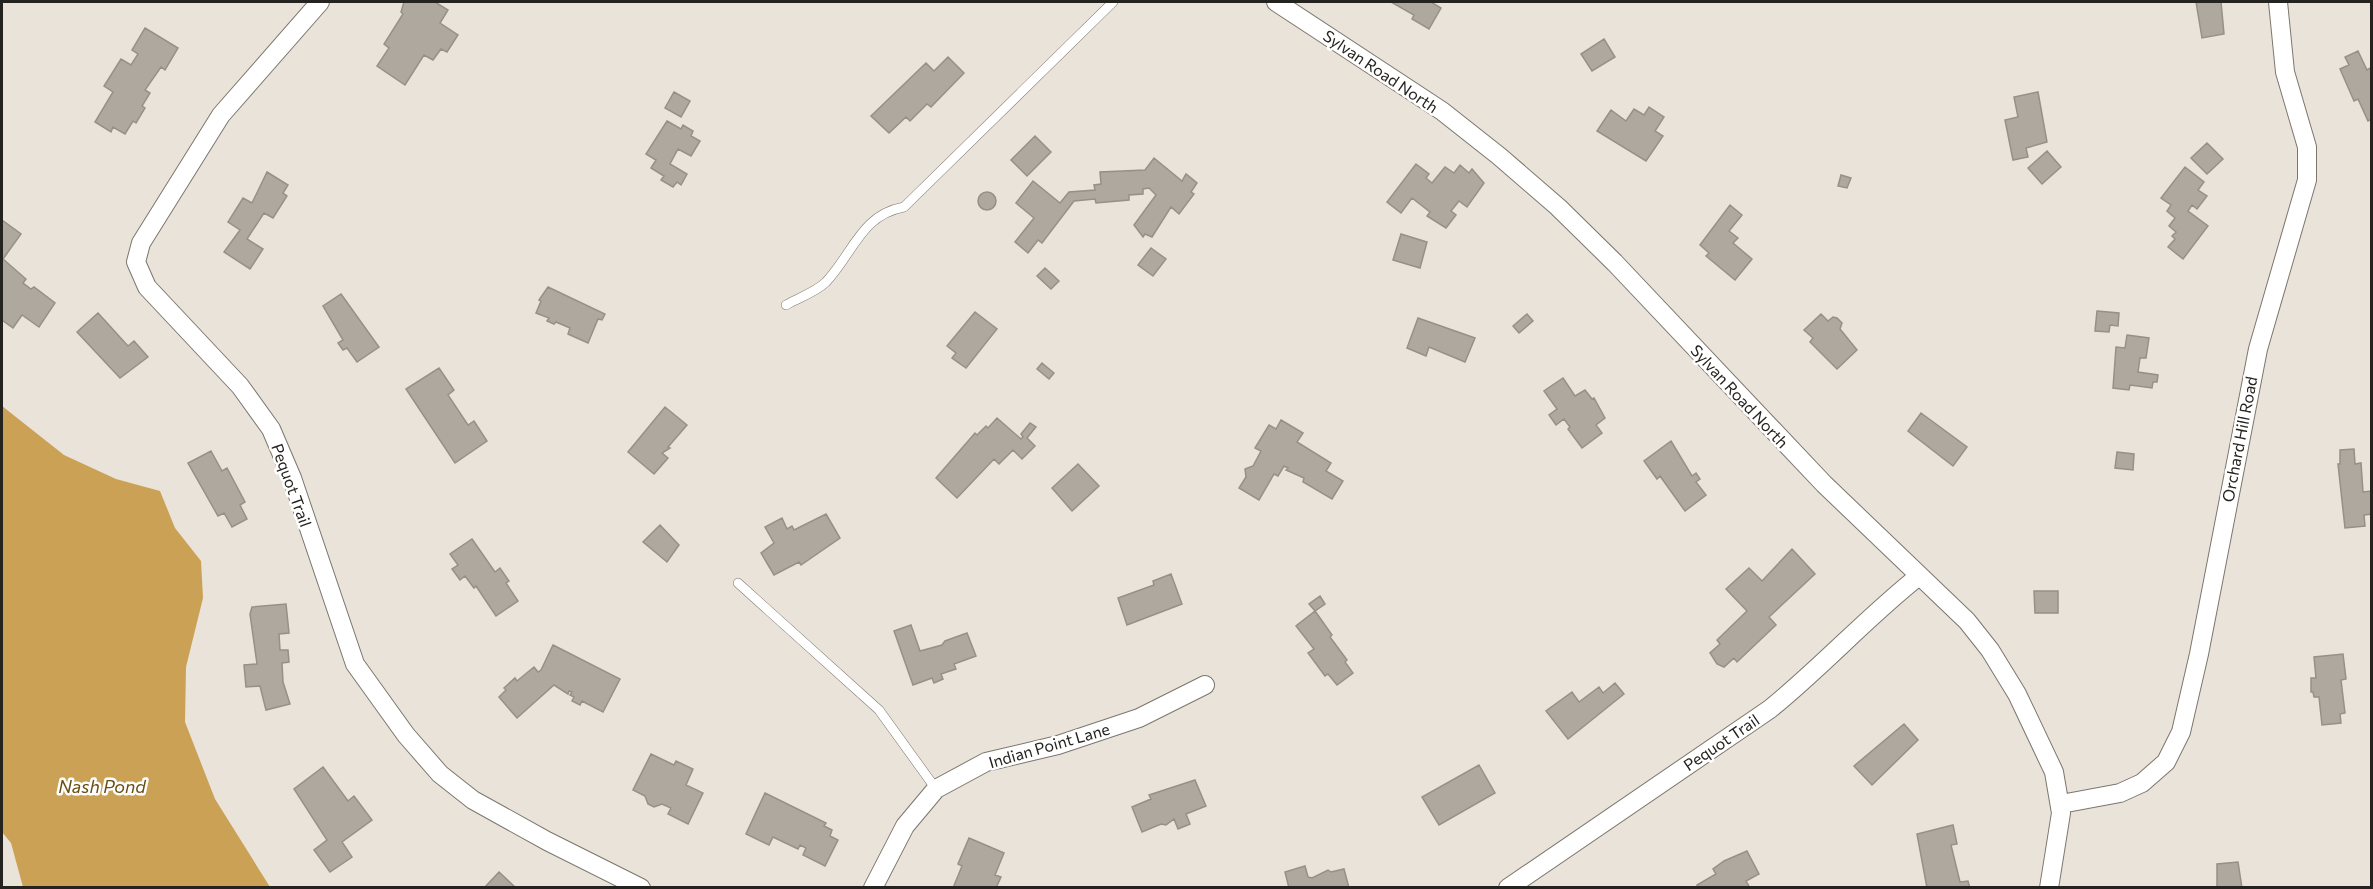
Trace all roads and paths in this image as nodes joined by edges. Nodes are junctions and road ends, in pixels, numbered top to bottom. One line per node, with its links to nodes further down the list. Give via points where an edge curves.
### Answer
1 (320, 2): 11 (street, Pequot Trail, via 221,115 141,243 138,270 156,298 240,386 271,429 292,478 355,664 423,757 473,800)
2 (1113, 2): 5 (lane, via 904,207 874,218 825,283)
3 (1276, 2): 6 (street, Sylvan Road North, via 1442,111 1529,181 1608,255 1824,484)
4 (2278, 2): 10 (street, Orchard Hill Road, via 2285,72 2307,147 2307,180 2258,349 2182,725 2170,757 2142,783 2120,794)
5 (786, 305)
6 (1919, 576): 10 (street, Sylvan Road North, via 1966,621 2000,666 2049,758); 13 (street, Pequot Trail, via 1770,709)
7 (738, 583): 9 (lane, via 879,710)
8 (1205, 685): 9 (street, Indian Point Lane, via 1139,718 1058,745 986,762)
9 (936, 789): 12 (street, Indian Point Lane, via 905,826)
10 (2061, 804): 14 (street, Sylvan Road North)
11 (641, 888)
12 (873, 888)
13 (1508, 888)
14 (2049, 888)

